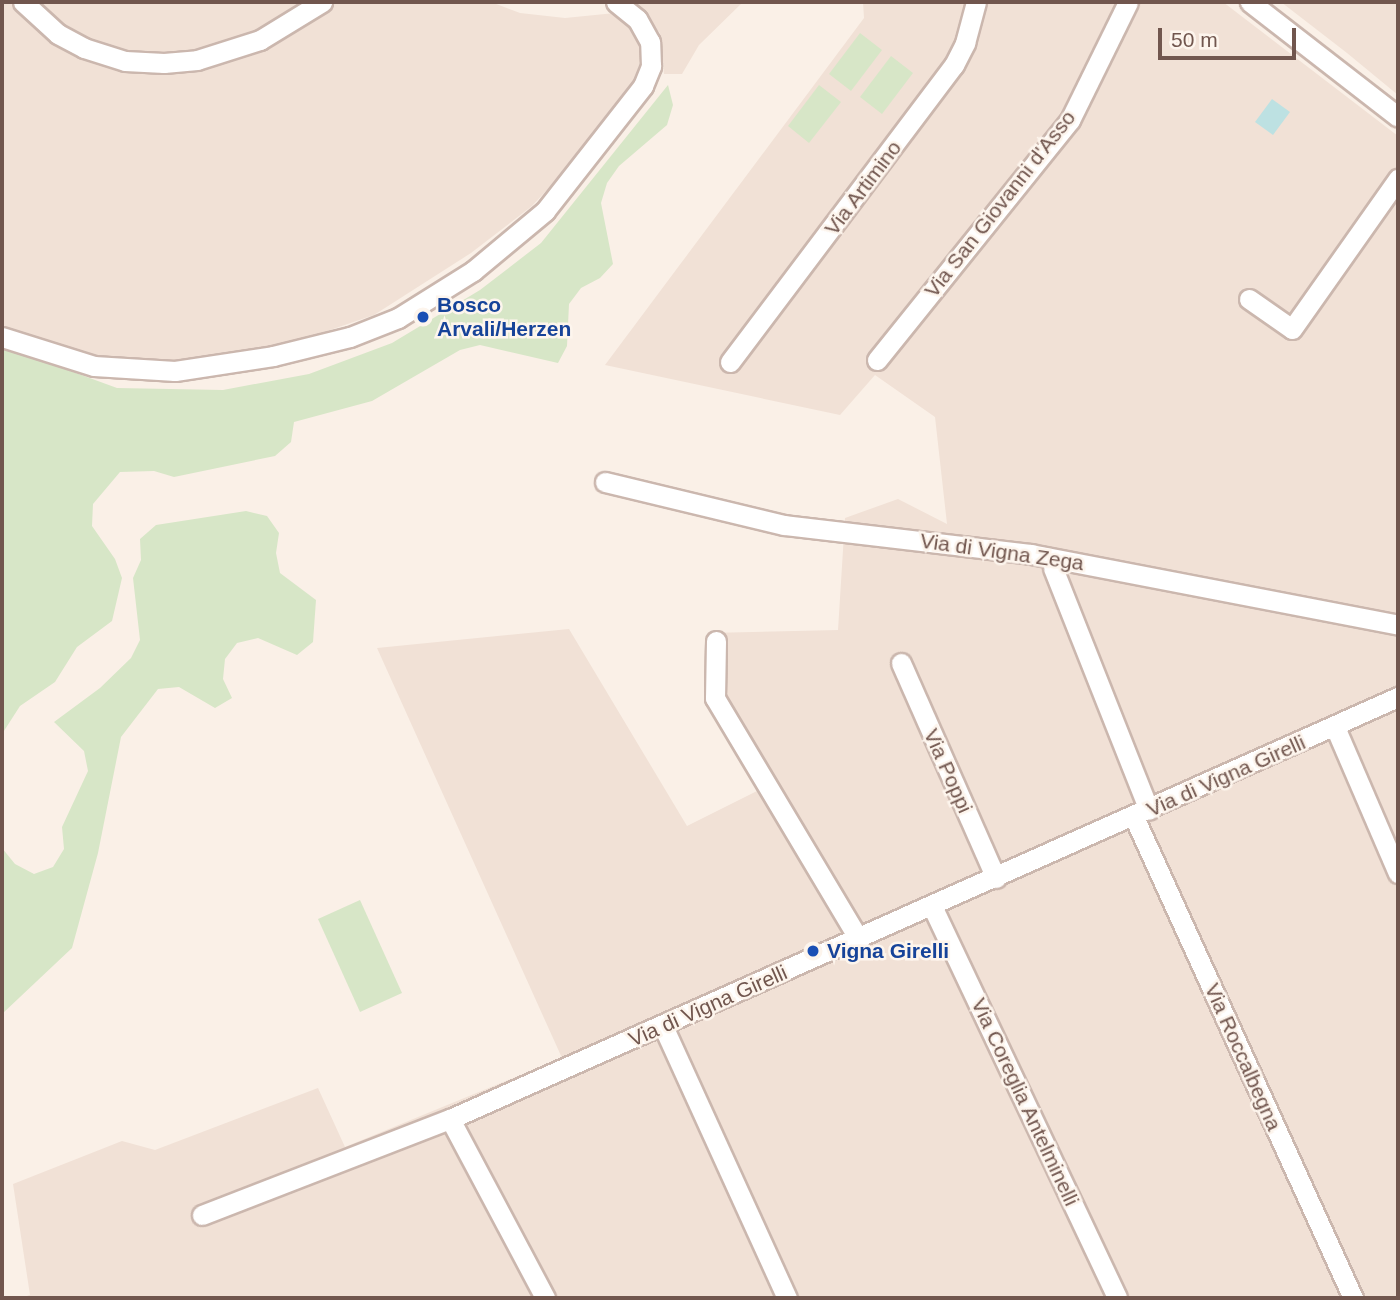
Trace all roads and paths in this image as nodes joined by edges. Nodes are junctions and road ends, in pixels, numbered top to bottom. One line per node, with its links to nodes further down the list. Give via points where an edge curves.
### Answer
1 (23, 2): 2 (street, via 58,34 84,48 125,61 154,63 197,60 260,40)
2 (322, 2)
3 (616, 2): 10 (street, via 643,27 651,47 649,73 636,96 574,179 538,217 473,271 398,318 360,334 273,356 175,371 94,366)
4 (976, 2): 12 (street, Via Artimino, via 954,65)
5 (1128, 2): 11 (street, Via San Giovanni d'Asso, via 1070,120)
6 (1250, 2): 7 (street)
7 (1398, 117)
8 (1398, 179): 9 (street, via 1292,329)
9 (1249, 299)
10 (2, 337)
11 (877, 360)
12 (730, 362)
13 (606, 482): 15 (street, Via di Vigna Zega, via 784,525 1031,554)
14 (1053, 568): 20 (street, Via Roccalbegna)
15 (1398, 625)
16 (716, 641): 24 (street, via 715,698)
17 (901, 663): 22 (street, Via Poppi)
18 (1398, 697): 19 (street, Via di Vigna Girelli)
19 (1335, 727): 20 (street, Via di Vigna Girelli); 21 (street)
20 (1142, 813): 22 (street, Via di Vigna Girelli); 31 (street, Via Roccalbegna)
21 (1398, 873)
22 (996, 878): 23 (street, Via di Vigna Girelli)
23 (932, 906): 24 (street, Via di Vigna Girelli); 30 (street, Via Coreglia Antelminelli)
24 (859, 940): 25 (street, Via di Vigna Girelli)
25 (663, 1026): 26 (street, Via di Vigna Girelli); 29 (street)
26 (450, 1119): 27 (street, Via di Vigna Girelli); 28 (street)
27 (202, 1215)
28 (545, 1298)
29 (786, 1298)
30 (1117, 1298)
31 (1353, 1298)

